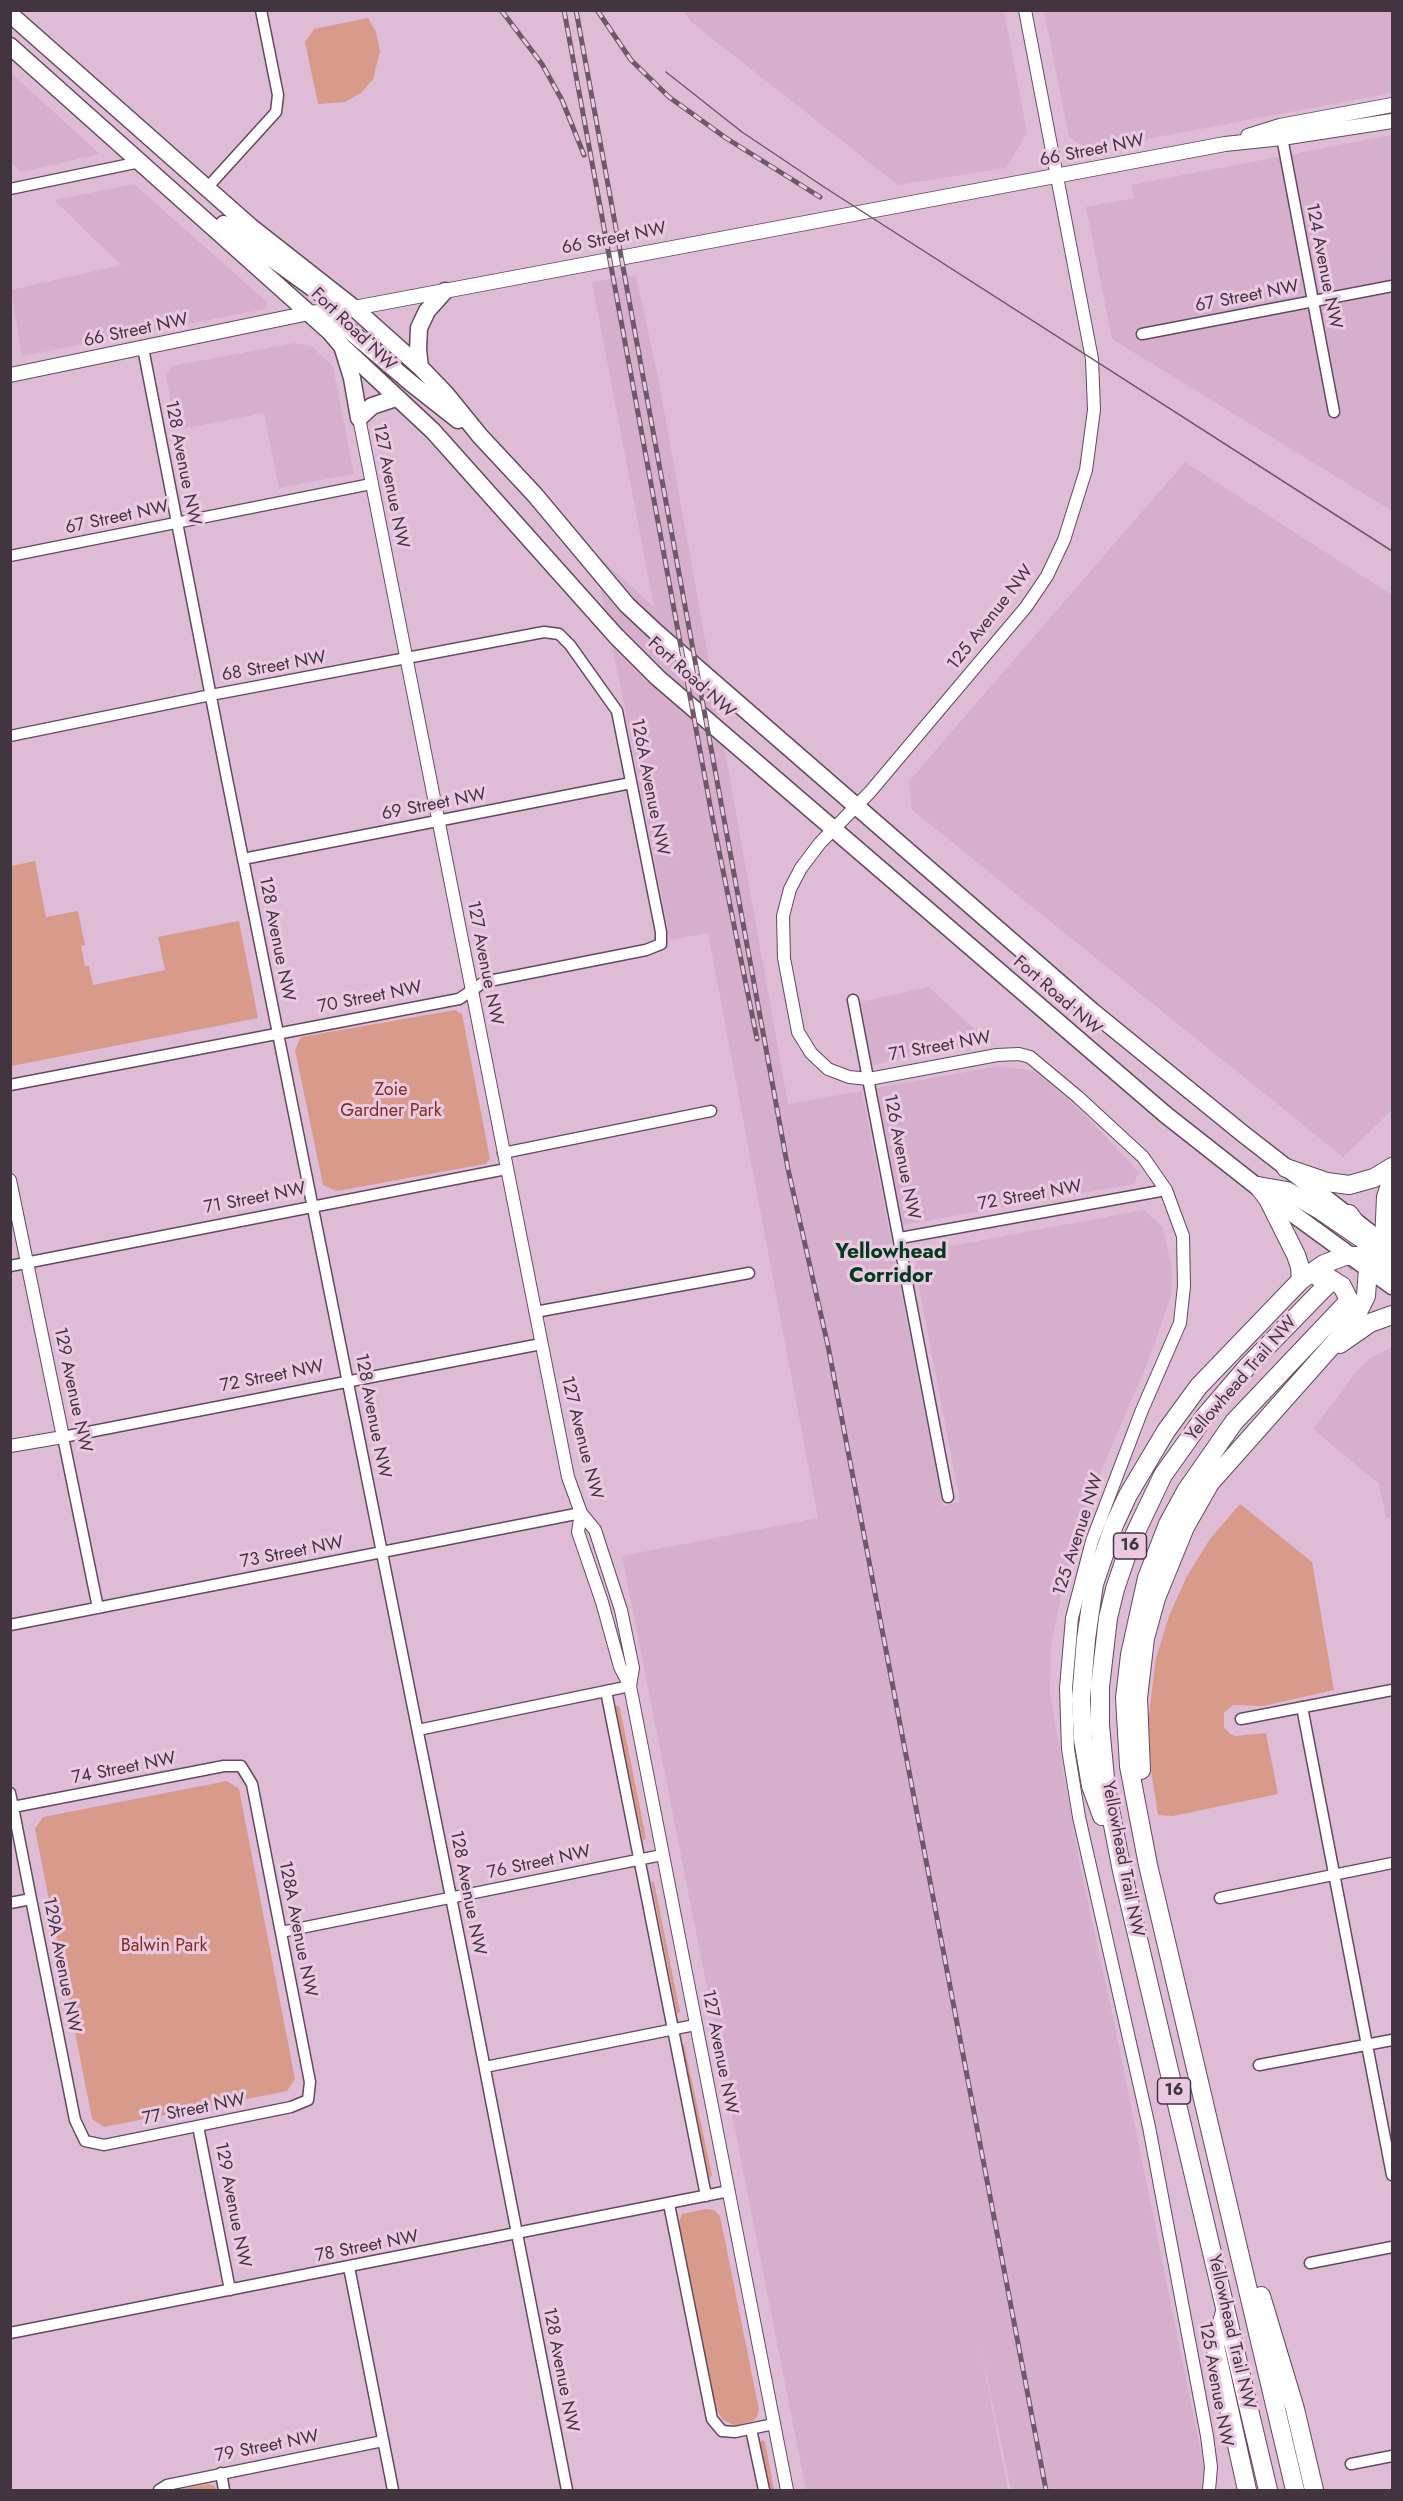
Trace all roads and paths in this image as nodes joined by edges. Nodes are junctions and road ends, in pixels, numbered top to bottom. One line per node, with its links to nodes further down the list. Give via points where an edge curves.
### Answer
1 (261, 10): 11 (street, via 278,95 276,112)
2 (1025, 10): 9 (street, 125 Avenue NW)
3 (10, 14): 11 (main road, Fort Road NW)
4 (10, 46): 8 (main road, Fort Road NW)
5 (1392, 105): 7 (main road, 66 Street NW)
6 (1392, 121): 7 (main road, 66 Street NW)
7 (1281, 132): 9 (main road, 66 Street NW); 15 (street, 124 Avenue NW)
8 (140, 162): 10 (street); 12 (main road, Fort Road NW)
9 (1057, 176): 14 (main road, 66 Street NW); 35 (street, 125 Avenue NW, via 1092,358 1093,427 1078,503 1055,561 1026,607)
10 (10, 189)
11 (206, 189): 16 (main road, Fort Road NW)
12 (185, 202): 16 (main road, via 221,222 320,294); 17 (main road, Fort Road NW)
13 (1392, 285): 15 (street, 67 Street NW)
14 (445, 291): 16 (main road, 66 Street NW); 21 (main road, via 427,311 419,328)
15 (1313, 301): 18 (street, 67 Street NW); 24 (street, 124 Avenue NW)
16 (354, 308): 17 (main road, 66 Street NW); 21 (main road, Fort Road NW)
17 (309, 313): 19 (main road, Fort Road NW); 20 (main road, 66 Street NW); 26 (main road, via 346,328)
18 (1142, 334)
19 (342, 346): 23 (main road, Fort Road NW); 25 (main road)
20 (143, 348): 22 (main road, 66 Street NW); 28 (street, 128 Avenue NW)
21 (420, 367): 26 (main road, Fort Road NW)
22 (10, 375)
23 (396, 398): 25 (main road, via 372,406); 37 (main road, Fort Road NW, via 454,453 639,660)
24 (1334, 412)
25 (359, 418): 27 (street, 127 Avenue NW)
26 (480, 436): 35 (main road, Fort Road NW, via 627,605)
27 (371, 484): 28 (street, 67 Street NW); 31 (street, 127 Avenue NW)
28 (177, 522): 29 (street, 67 Street NW); 32 (street, 128 Avenue NW)
29 (10, 556)
30 (544, 632): 31 (street, 68 Street NW); 34 (street, 126A Avenue NW, via 564,637 617,711)
31 (406, 659): 32 (street, 68 Street NW); 36 (street, 127 Avenue NW)
32 (211, 695): 33 (street, 68 Street NW); 38 (street, 128 Avenue NW)
33 (10, 735)
34 (631, 783): 36 (street, 69 Street NW); 39 (street, 126A Avenue NW)
35 (856, 806): 37 (street, 125 Avenue NW); 49 (main road, Fort Road NW, via 1056,981)
36 (438, 822): 38 (street, 69 Street NW); 40 (street, 127 Avenue NW)
37 (833, 828): 44 (street, 125 Avenue NW, via 807,857 790,890 783,916 784,958 795,1021 807,1048 828,1069); 53 (main road, Fort Road NW, via 1150,1101)
38 (243, 859): 42 (street, 128 Avenue NW)
39 (661, 944): 40 (street, 70 Street NW, via 484,982)
40 (471, 990): 42 (street, 70 Street NW, via 459,999); 47 (street, 127 Avenue NW)
41 (853, 1000): 44 (street, 126 Avenue NW)
42 (278, 1032): 45 (street, 70 Street NW); 55 (street, 128 Avenue NW)
43 (1019, 1054): 44 (street, 71 Street NW); 54 (street, 125 Avenue NW, via 1041,1064 1102,1118 1143,1157)
44 (868, 1079): 57 (street, 126 Avenue NW)
45 (10, 1085)
46 (711, 1111): 47 (street)
47 (503, 1153): 50 (street, 127 Avenue NW)
48 (1392, 1167): 49 (highway, via 1374,1178 1348,1185)
49 (1286, 1168): 56 (main road, Fort Road NW)
50 (506, 1169): 55 (street, 71 Street NW); 67 (street, 127 Avenue NW)
51 (10, 1180): 60 (street, 129 Avenue NW)
52 (1392, 1185): 58 (highway, via 1386,1197)
53 (1258, 1186): 58 (highway, via 1287,1191); 59 (main road, Fort Road NW); 63 (highway, via 1296,1256)
54 (1166, 1190): 57 (street, 72 Street NW); 133 (street, 125 Avenue NW, via 1183,1236 1180,1323 1140,1413 1092,1541 1074,1605 1067,1668 1068,1749 1079,1817 1149,2127 1207,2436)
55 (313, 1206): 60 (street, 71 Street NW); 72 (street, 128 Avenue NW)
56 (1349, 1214): 58 (highway)
57 (900, 1238): 75 (street, 126 Avenue NW)
58 (1383, 1254): 59 (highway); 65 (main road); 69 (highway, via 1366,1296)
59 (1350, 1257): 63 (highway, via 1324,1264)
60 (27, 1263): 61 (street, 71 Street NW); 73 (street, 129 Avenue NW)
61 (10, 1266)
62 (749, 1273): 67 (street)
63 (1301, 1280): 69 (highway, via 1329,1278 1342,1286 1352,1306); 93 (highway, via 1199,1386 1166,1431 1114,1525 1094,1584 1081,1698 1083,1739 1091,1786)
64 (1326, 1285): 93 (highway, Yellowhead Trail NW / 16, via 1205,1416 1163,1475 1131,1542 1108,1618 1100,1687 1106,1789)
65 (1392, 1286)
66 (1345, 1305): 92 (highway, Yellowhead Trail NW / 16, via 1210,1452 1168,1524 1147,1578 1125,1698 1129,1766)
67 (535, 1312): 70 (street, 127 Avenue NW)
68 (1392, 1315): 71 (highway, via 1371,1323)
69 (1344, 1332): 71 (highway)
70 (541, 1344): 72 (street, 72 Street NW); 76 (street, 127 Avenue NW, via 568,1477)
71 (1322, 1357): 92 (highway, via 1210,1483 1185,1527 1156,1598 1145,1638 1138,1698)
72 (348, 1381): 73 (street, 72 Street NW); 77 (street, 128 Avenue NW)
73 (63, 1437): 74 (street, 72 Street NW); 78 (street, 129 Avenue NW)
74 (10, 1446)
75 (948, 1497)
76 (580, 1513): 77 (street, 73 Street NW); 80 (street, 127 Avenue NW, via 578,1532 620,1667); 80 (street, 127 Avenue NW, via 595,1530 621,1610 633,1668)
77 (382, 1553): 78 (street, 73 Street NW); 85 (street, 128 Avenue NW)
78 (98, 1608): 79 (street, 73 Street NW)
79 (10, 1625)
80 (630, 1686): 82 (street); 89 (street, 127 Avenue NW)
81 (1392, 1690): 83 (street)
82 (606, 1691): 85 (street); 90 (street)
83 (1302, 1707): 84 (street); 94 (street)
84 (1241, 1719)
85 (418, 1730): 95 (street, 128 Avenue NW)
86 (241, 1767): 88 (street, 74 Street NW, via 224,1766); 99 (street, 128A Avenue NW, via 252,1784)
87 (10, 1793): 88 (street, 129A Avenue NW)
88 (13, 1807): 97 (street, 129A Avenue NW)
89 (662, 1855): 90 (street, 76 Street NW); 100 (street, 127 Avenue NW)
90 (639, 1859): 95 (street, 76 Street NW); 101 (street)
91 (1392, 1863): 94 (street)
92 (1148, 1865): 109 (highway, Yellowhead Trail NW / 16)
93 (1122, 1871): 119 (highway, Yellowhead Trail NW / 16)
94 (1334, 1875): 96 (street); 103 (street)
95 (452, 1898): 99 (street, 76 Street NW); 105 (street, 128 Avenue NW)
96 (1220, 1898)
97 (31, 1899): 98 (street); 108 (street, 129A Avenue NW, via 75,2120)
98 (10, 1903)
99 (281, 1932): 106 (street, 128A Avenue NW, via 310,2082)
100 (696, 2025): 101 (street); 111 (street, 127 Avenue NW)
101 (673, 2030): 105 (street); 112 (street)
102 (1392, 2040): 103 (street)
103 (1367, 2044): 104 (street); 110 (street)
104 (1259, 2065)
105 (485, 2067): 114 (street, 128 Avenue NW)
106 (308, 2100): 107 (street, 77 Street NW, via 291,2108)
107 (198, 2126): 108 (street, 77 Street NW, via 104,2145); 118 (street, 129 Avenue NW)
108 (85, 2141)
109 (1213, 2142): 136 (highway, Yellowhead Trail NW / 16); 137 (highway, via 1295,2409)
110 (1392, 2175)
111 (729, 2191): 112 (street, 78 Street NW); 121 (street, 127 Avenue NW)
112 (705, 2196): 113 (street, 78 Street NW)
113 (669, 2204): 114 (street, 78 Street NW); 122 (street, via 712,2419 722,2431)
114 (517, 2234): 117 (street, 78 Street NW); 130 (street, 128 Avenue NW)
115 (1392, 2247): 116 (street)
116 (1310, 2263)
117 (349, 2267): 118 (street, 78 Street NW); 123 (street)
118 (230, 2290): 120 (street, 78 Street NW)
119 (1225, 2310): 134 (highway, via 1215,2346); 135 (highway, Yellowhead Trail NW / 16)
120 (10, 2333)
121 (774, 2424): 122 (street); 132 (street, 127 Avenue NW)
122 (751, 2428): 131 (street)
123 (383, 2441): 126 (street, 79 Street NW); 129 (street)
124 (1392, 2456): 125 (street)
125 (1351, 2464)
126 (220, 2473): 127 (street, 79 Street NW, via 167,2484); 128 (street)
127 (159, 2490)
128 (224, 2490)
129 (393, 2490)
130 (567, 2490)
131 (764, 2490)
132 (787, 2490)
133 (1209, 2490)
134 (1247, 2490)
135 (1268, 2490)
136 (1295, 2490)
137 (1314, 2490)

